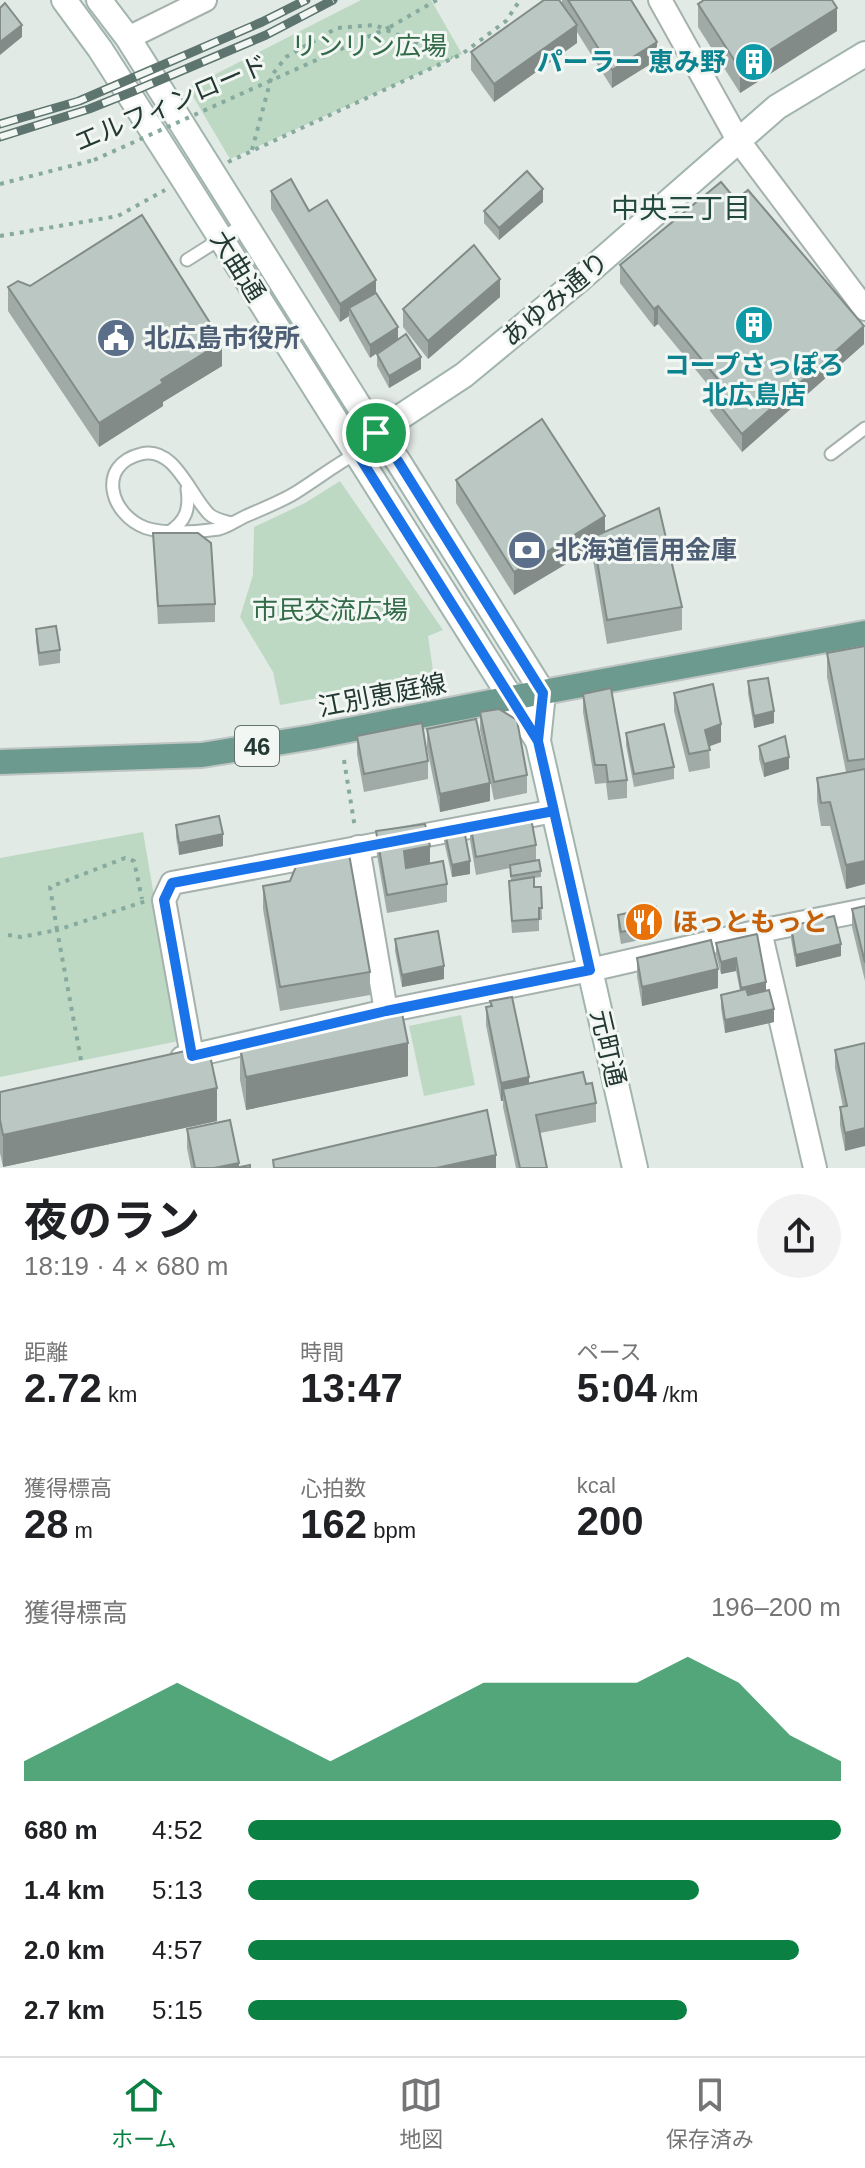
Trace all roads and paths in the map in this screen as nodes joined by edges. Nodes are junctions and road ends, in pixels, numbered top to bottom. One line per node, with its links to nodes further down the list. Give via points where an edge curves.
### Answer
1 (64, 0): 13 (main road, 大曲通)
2 (99, 0): 7 (main road, 大曲通)
3 (205, 0): 7 (street)
4 (437, 0): 14 (path, エルフィンロード, bridge, via 390,27 94,160)
5 (520, 0): 9 (path, via 506,21)
6 (660, 0): 10 (street)
7 (128, 38): 12 (main road, 大曲通)
8 (865, 54): 10 (main road, あゆみ通り, via 777,107)
9 (452, 58): 11 (path); 11 (path, via 375,25 337,28 286,57 272,75)
10 (738, 140): 19 (street); 21 (main road, あゆみ通り, via 464,375)
11 (252, 151): 12 (path)
12 (211, 170): 15 (main road, 大曲通)
13 (184, 180): 16 (path, via 118,216); 17 (main road, 大曲通)
14 (0, 184)
15 (244, 223): 17 (lane); 21 (main road, 大曲通)
16 (0, 236)
17 (220, 239): 18 (lane); 22 (main road, 大曲通)
18 (187, 260)
19 (865, 309)
20 (865, 428): 23 (lane)
21 (376, 433): 22 (main road, あゆみ通り); 28 (main road, 大曲通)
22 (357, 453): 25 (lane, via 293,494); 29 (main road, 大曲通)
23 (831, 454)
24 (186, 484): 25 (lane, via 211,517); 26 (lane, via 189,504); 26 (lane, via 171,461 157,453 142,453 116,470 111,487 115,501 145,527)
25 (231, 523): 26 (lane, via 221,529)
26 (168, 532)
27 (865, 633): 28 (main road, 江別恵庭線 / 46)
28 (543, 693): 29 (main road, 江別恵庭線 / 46); 30 (main road)
29 (511, 698): 30 (main road, 大曲通); 32 (main road, 江別恵庭線 / 46, via 202,755)
30 (538, 741): 33 (main road, 元町通)
31 (344, 760): 34 (path)
32 (0, 762)
33 (554, 811): 34 (street); 40 (main road, 元町通)
34 (358, 847): 35 (street, via 172,883); 41 (street)
35 (154, 901): 37 (path); 37 (path, via 134,861 125,858 50,887); 42 (street)
36 (865, 910): 38 (street)
37 (57, 930): 39 (path); 43 (path)
38 (760, 931): 40 (street); 46 (street)
39 (8, 935)
40 (590, 970): 41 (street); 45 (main road, 元町通)
41 (386, 1011): 42 (street)
42 (192, 1056): 44 (street)
43 (81, 1060)
44 (163, 1063)
45 (635, 1168)
46 (815, 1168)

